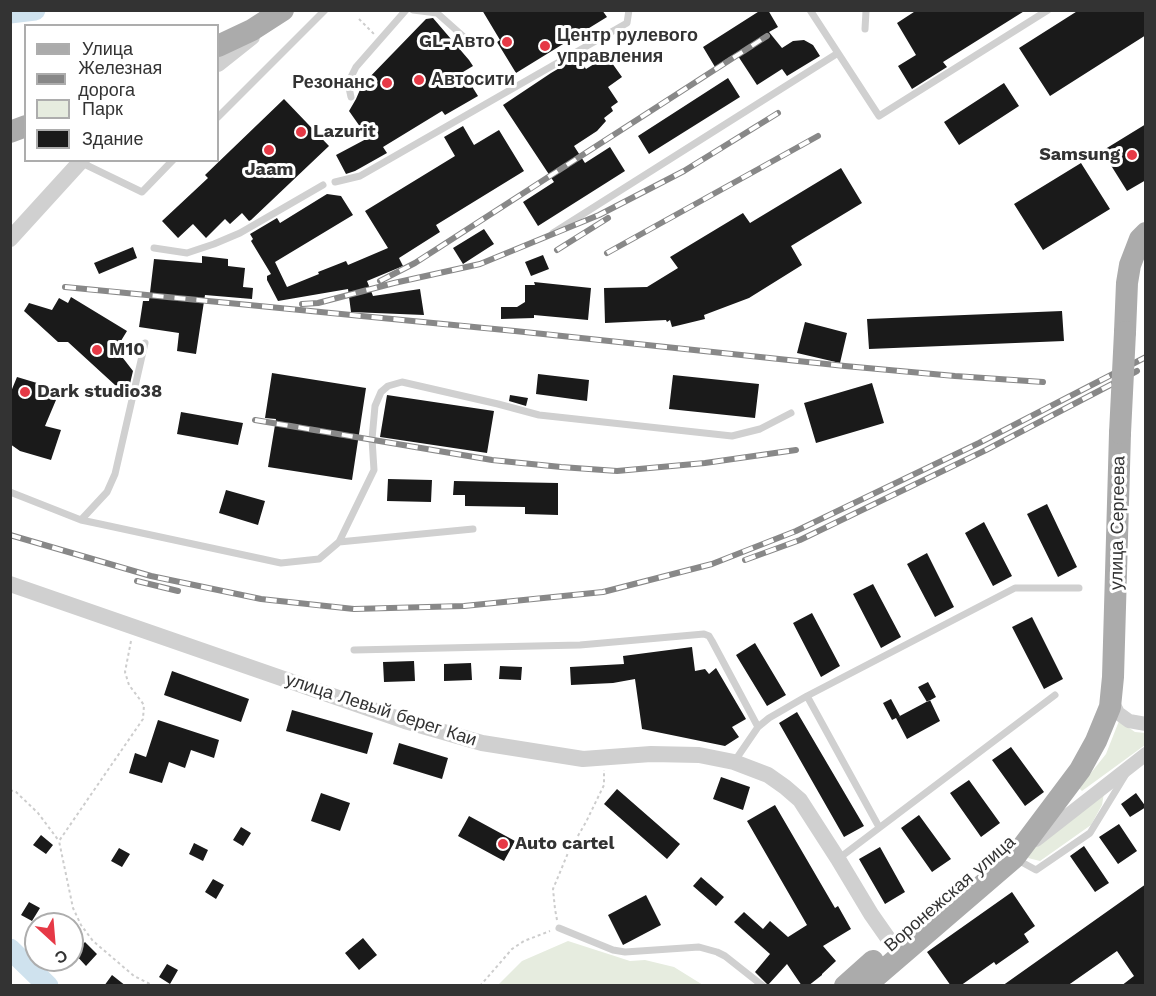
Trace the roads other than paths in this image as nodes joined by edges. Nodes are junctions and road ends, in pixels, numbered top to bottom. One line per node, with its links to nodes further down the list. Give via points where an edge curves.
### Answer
1 (325, 10): 15 (lane)
2 (406, 10): 14 (lane, via 356,67 348,83)
3 (413, 10): 10 (lane, via 437,13 473,45)
4 (629, 10): 19 (lane, via 627,23 360,176)
5 (810, 10): 12 (lane)
6 (867, 10): 9 (lane)
7 (1048, 10): 12 (lane, via 879,116)
8 (279, 13): 11 (main road); 13 (street)
9 (865, 29)
10 (484, 38)
11 (219, 46)
12 (838, 53): 21 (lane)
13 (219, 63)
14 (351, 97)
15 (219, 116)
16 (80, 162): 23 (street)
17 (83, 162): 18 (lane, via 141,192)
18 (171, 162)
19 (334, 182)
20 (323, 185): 24 (lane, via 214,244 187,254)
21 (553, 233)
22 (1146, 233): 36 (main road, улица Сергеева, bridge, via 1130,265 1127,283)
23 (10, 239)
24 (154, 248)
25 (145, 343): 28 (lane, via 116,474 107,492)
26 (791, 413): 30 (lane, via 760,429 732,436 539,416 402,382 381,392 375,406 374,470)
27 (10, 492): 28 (lane)
28 (81, 519): 30 (lane, via 281,563 319,559)
29 (473, 529): 30 (lane)
30 (339, 542)
31 (10, 584): 40 (street, улица Левый берег Каи, via 405,721 482,743 583,759 651,754 699,755)
32 (1079, 588): 35 (lane, via 1015,588)
33 (354, 650): 38 (lane, via 580,645 704,634 712,641)
34 (1054, 694): 44 (lane)
35 (807, 696): 38 (lane); 44 (lane)
36 (1111, 698): 37 (street, via 1118,713 1129,721); 43 (main road, улица Сергеева, via 1096,741)
37 (1146, 724)
38 (758, 727): 40 (lane)
39 (1146, 754): 41 (street)
40 (734, 762): 46 (street, улица Левый берег Каи, via 768,775 800,800)
41 (1131, 766): 42 (street); 45 (lane, via 1090,832 1036,870)
42 (1092, 796): 43 (street); 45 (street)
43 (1055, 802): 45 (main road, Воронежская улица); 48 (main road, Воронежская улица)
44 (879, 827): 46 (lane)
45 (1014, 858): 48 (main road, Воронежская улица)
46 (838, 859): 48 (street, улица Левый берег Каи)
47 (559, 928): 50 (lane, via 625,952 699,947 717,952)
48 (897, 948): 49 (main road, Воронежская улица); 51 (main road, Воронежская улица)
49 (874, 981)
50 (763, 986)
51 (845, 986)

